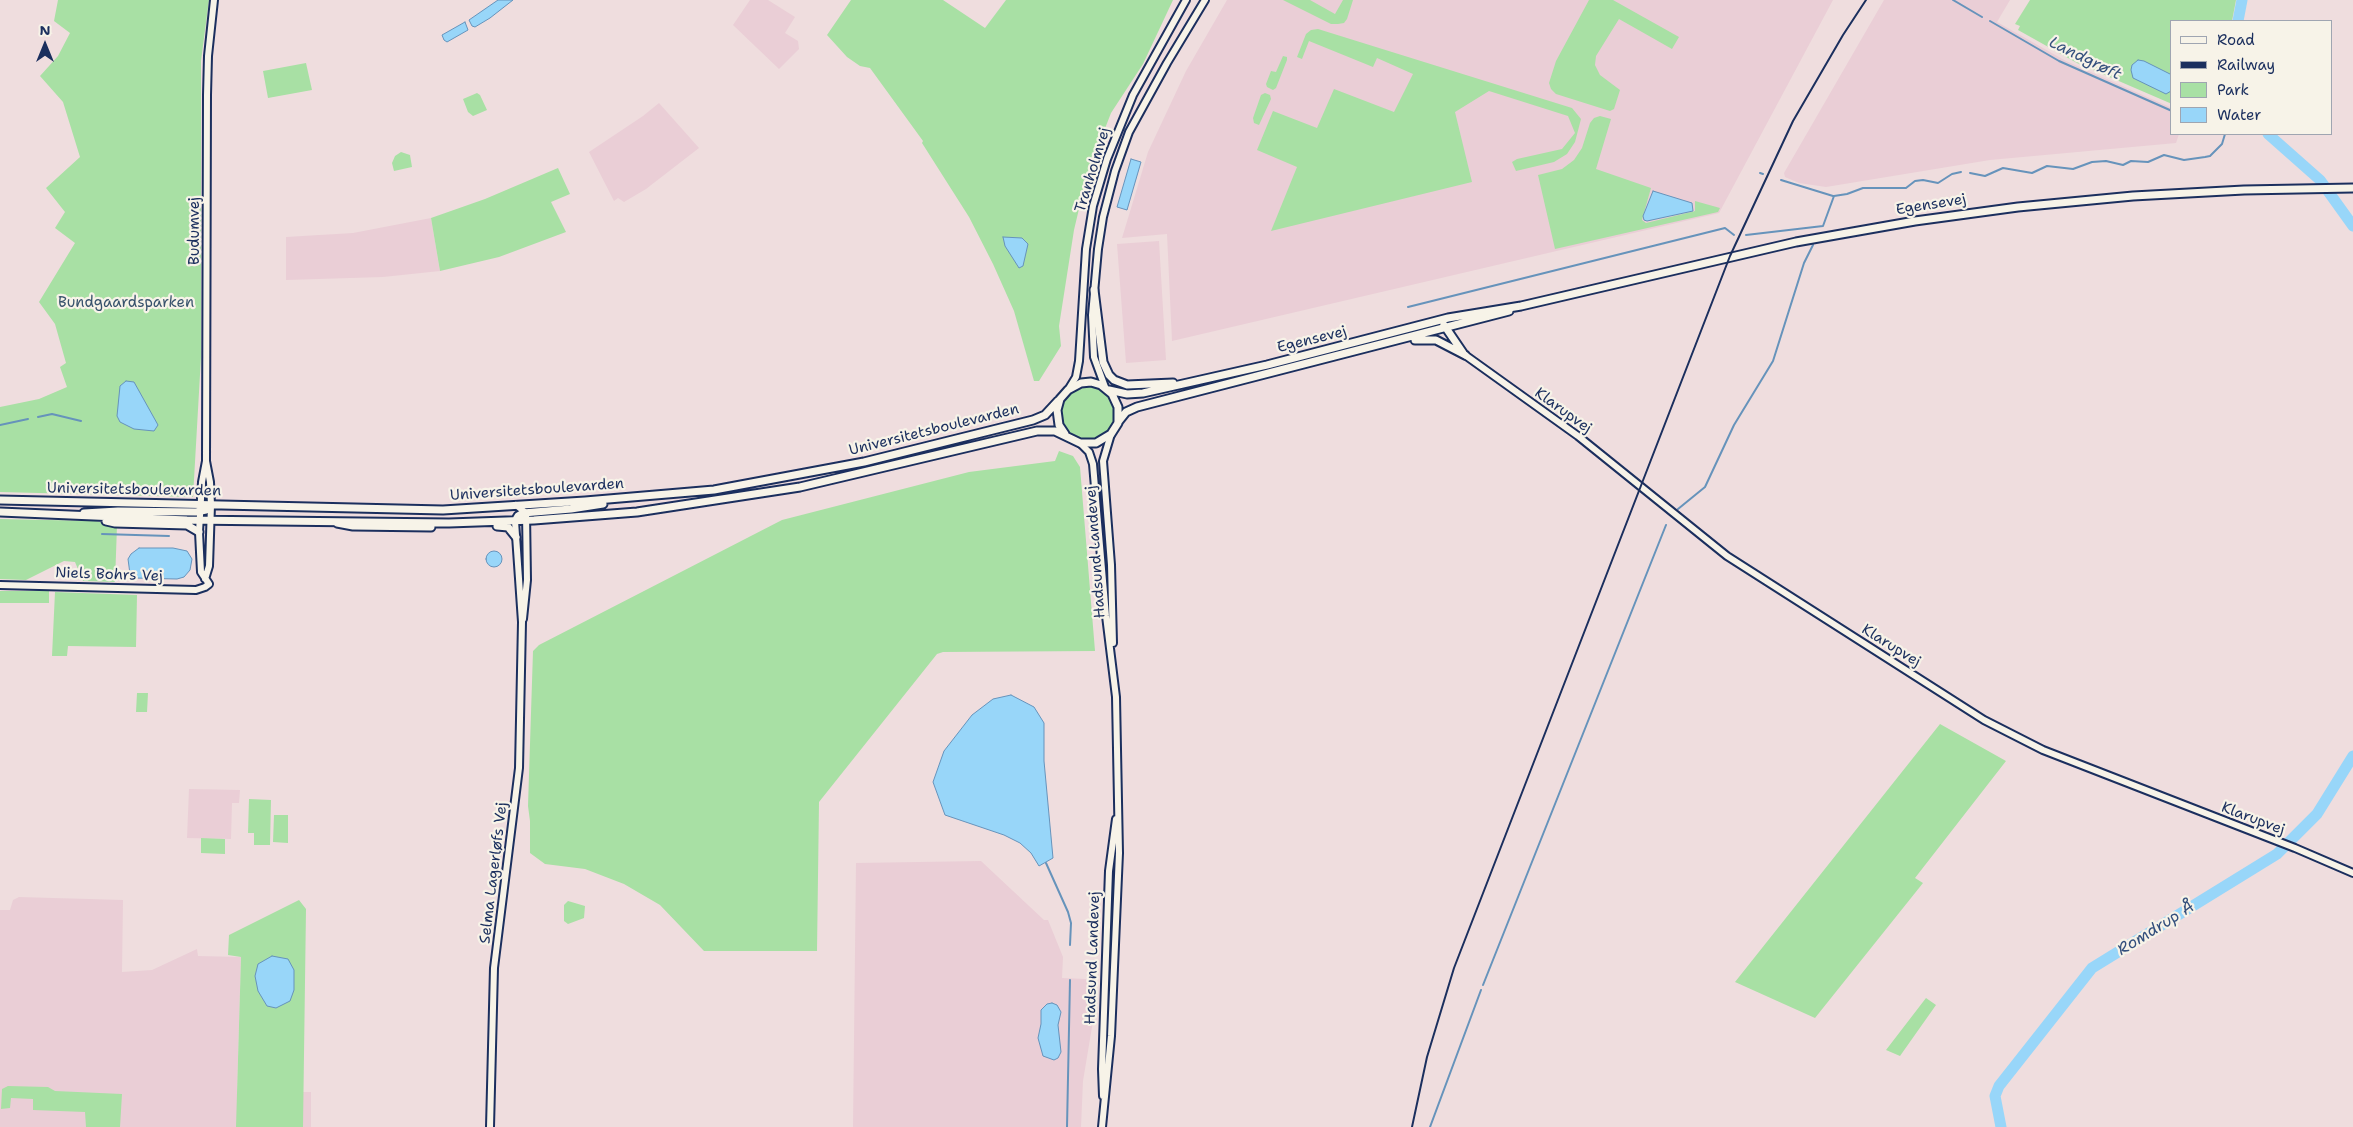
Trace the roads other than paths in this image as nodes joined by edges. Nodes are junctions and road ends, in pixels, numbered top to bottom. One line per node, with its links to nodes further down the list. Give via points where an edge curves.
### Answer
1 (214, 0): 19 (street, Budumvej, via 207,85)
2 (1186, 0): 13 (street, Tranholmvej, via 1133,95 1107,158 1092,206 1086,249 1080,361)
3 (1205, 0): 5 (street, Tranholmvej, via 1129,132 1104,218)
4 (2353, 188): 6 (main road, Egensevej, via 2134,196 1915,221 1796,242)
5 (1094, 290): 11 (main road, via 1101,346 1107,372 1114,380 1135,385); 12 (street, Tranholmvej, via 1094,357)
6 (1521, 306): 7 (main road, Egensevej, via 1458,324); 8 (main road, Egensevej, via 1448,318)
7 (1448, 330): 8 (main road, via 1440,324); 9 (main road); 10 (main road, Egensevej)
8 (1354, 343): 11 (main road, Egensevej)
9 (1464, 355): 10 (main road, via 1436,340 1422,339); 39 (street, Klarupvej, via 1578,436 1727,556 1984,720 2043,750)
10 (1298, 365): 15 (main road, Egensevej, via 1137,406)
11 (1196, 382): 12 (main road, Egensevej, via 1137,394)
12 (1107, 389): 13 (main road, via 1086,382); 15 (main road, via 1117,402)
13 (1068, 390): 14 (main road)
14 (1060, 399): 16 (main road, via 1057,415); 20 (main road, Universitetsboulevarden, via 1050,411 1033,420 864,462 714,490)
15 (1118, 422): 17 (main road)
16 (1065, 434): 18 (main road); 27 (main road, Universitetsboulevarden, via 1037,431 870,472 724,500 637,512)
17 (1111, 434): 18 (main road, via 1096,443); 38 (street, Hadsund Landevej, via 1103,461 1111,565)
18 (1080, 443): 38 (street, Hadsund Landevej, via 1089,452 1093,464)
19 (206, 461): 23 (street, Budumvej); 24 (street, Budumvej)
20 (625, 498): 22 (main road, Universitetsboulevarden); 27 (main road)
21 (0, 500): 23 (main road, Universitetsboulevarden)
22 (516, 505): 24 (main road, Universitetsboulevarden, via 443,510); 27 (street)
23 (201, 508): 24 (main road, Universitetsboulevarden); 26 (main road); 29 (street)
24 (211, 508): 30 (street)
25 (0, 512): 26 (main road, Universitetsboulevarden)
26 (63, 515): 28 (main road, Universitetsboulevarden)
27 (526, 517): 32 (main road, Universitetsboulevarden); 37 (street, Selma Lagerløfs Vej, via 528,580)
28 (94, 518): 29 (main road, Universitetsboulevarden); 33 (main road, via 115,523 187,525)
29 (200, 520): 30 (main road, Universitetsboulevarden); 33 (street)
30 (211, 520): 31 (main road, Universitetsboulevarden); 35 (street, via 209,566)
31 (330, 520): 32 (main road, Universitetsboulevarden); 34 (main road, via 353,526 504,526 510,528)
32 (516, 521): 34 (street, Selma Lagerløfs Vej)
33 (199, 532): 35 (street, via 200,563)
34 (516, 537): 37 (street, Selma Lagerløfs Vej)
35 (205, 579): 36 (street, Niels Bohrs Vej, via 209,584 196,590)
36 (0, 585)
37 (522, 622): 40 (street, Selma Lagerløfs Vej, via 519,768 494,968)
38 (1114, 670): 41 (street, Hadsund Landevej, via 1118,782 1109,871)
39 (2353, 873)
40 (490, 1127)
41 (1102, 1127)

